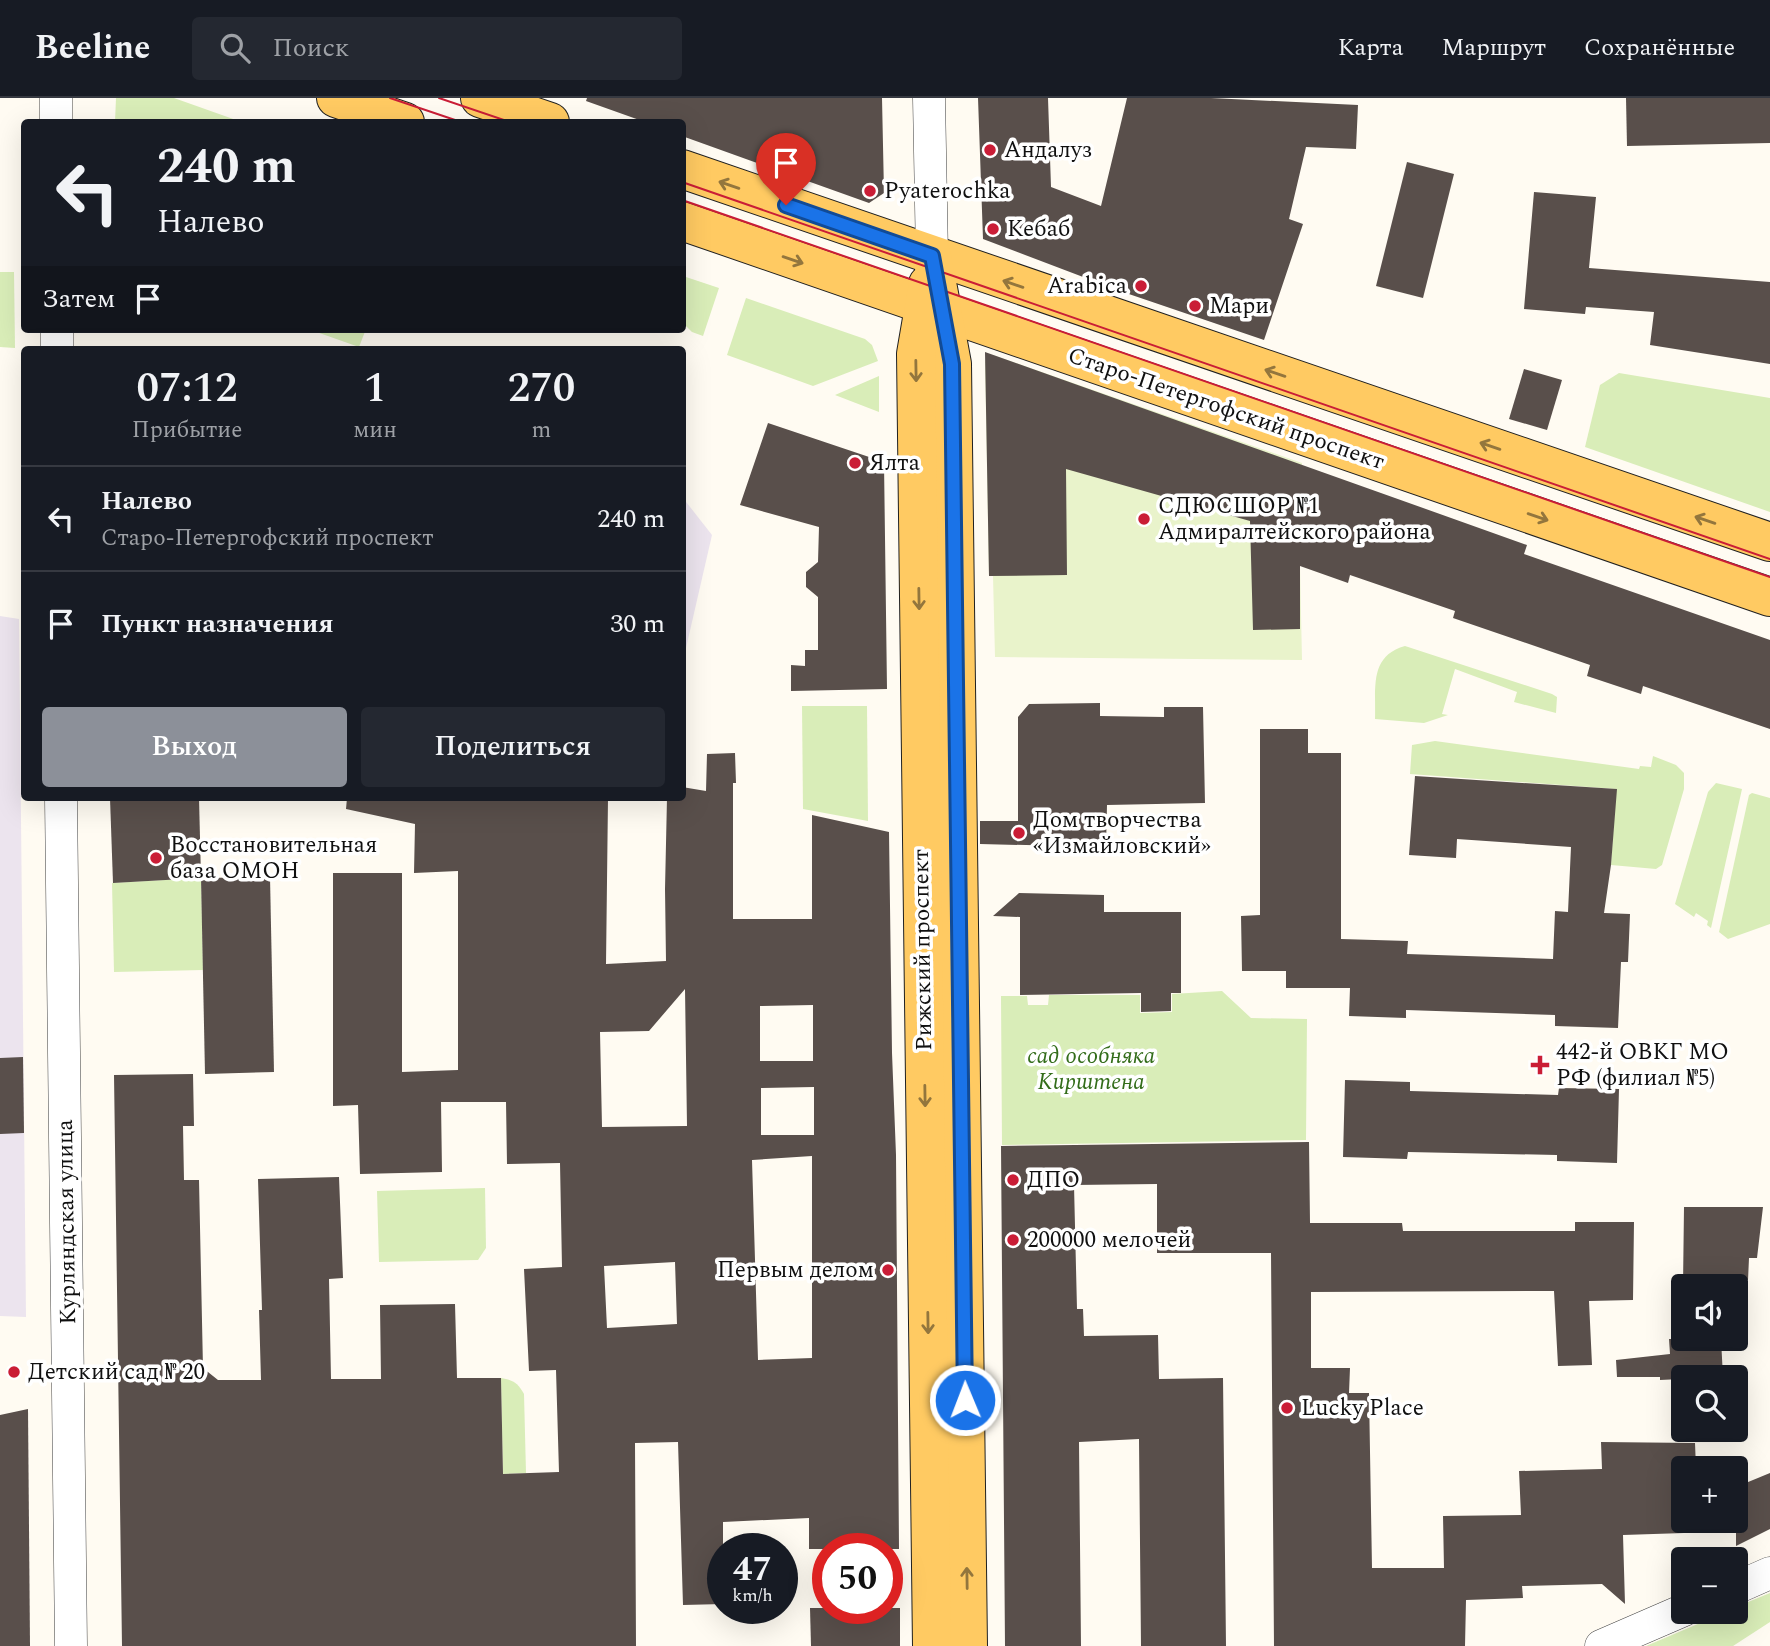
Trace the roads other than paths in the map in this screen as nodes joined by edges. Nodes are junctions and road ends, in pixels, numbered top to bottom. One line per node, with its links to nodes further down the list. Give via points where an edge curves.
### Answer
1 (56, 98): 5 (street)
2 (336, 98): 6 (main road)
3 (480, 98): 7 (main road)
4 (929, 98): 10 (street, Рижский проспект)
5 (56, 119)
6 (396, 119)
7 (541, 119)
8 (686, 170): 10 (main road, one-way to 8)
9 (686, 222): 11 (main road, Старо-Петергофский проспект, one-way to 11)
10 (932, 256): 11 (main road, Рижский проспект); 12 (main road, one-way to 10)
11 (933, 307): 13 (main road, Старо-Петергофский проспект, one-way to 13); 19 (main road, Рижский проспект, one-way to 19, via 916,367); 20 (main road, Рижский проспект, one-way to 11, via 952,364)
12 (1770, 542)
13 (1770, 597)
14 (61, 801): 18 (street, Курляндская улица)
15 (1770, 1573): 16 (street)
16 (1748, 1583)
17 (1671, 1616): 21 (street)
18 (71, 1646)
19 (932, 1646)
20 (968, 1646)
21 (1601, 1646)

